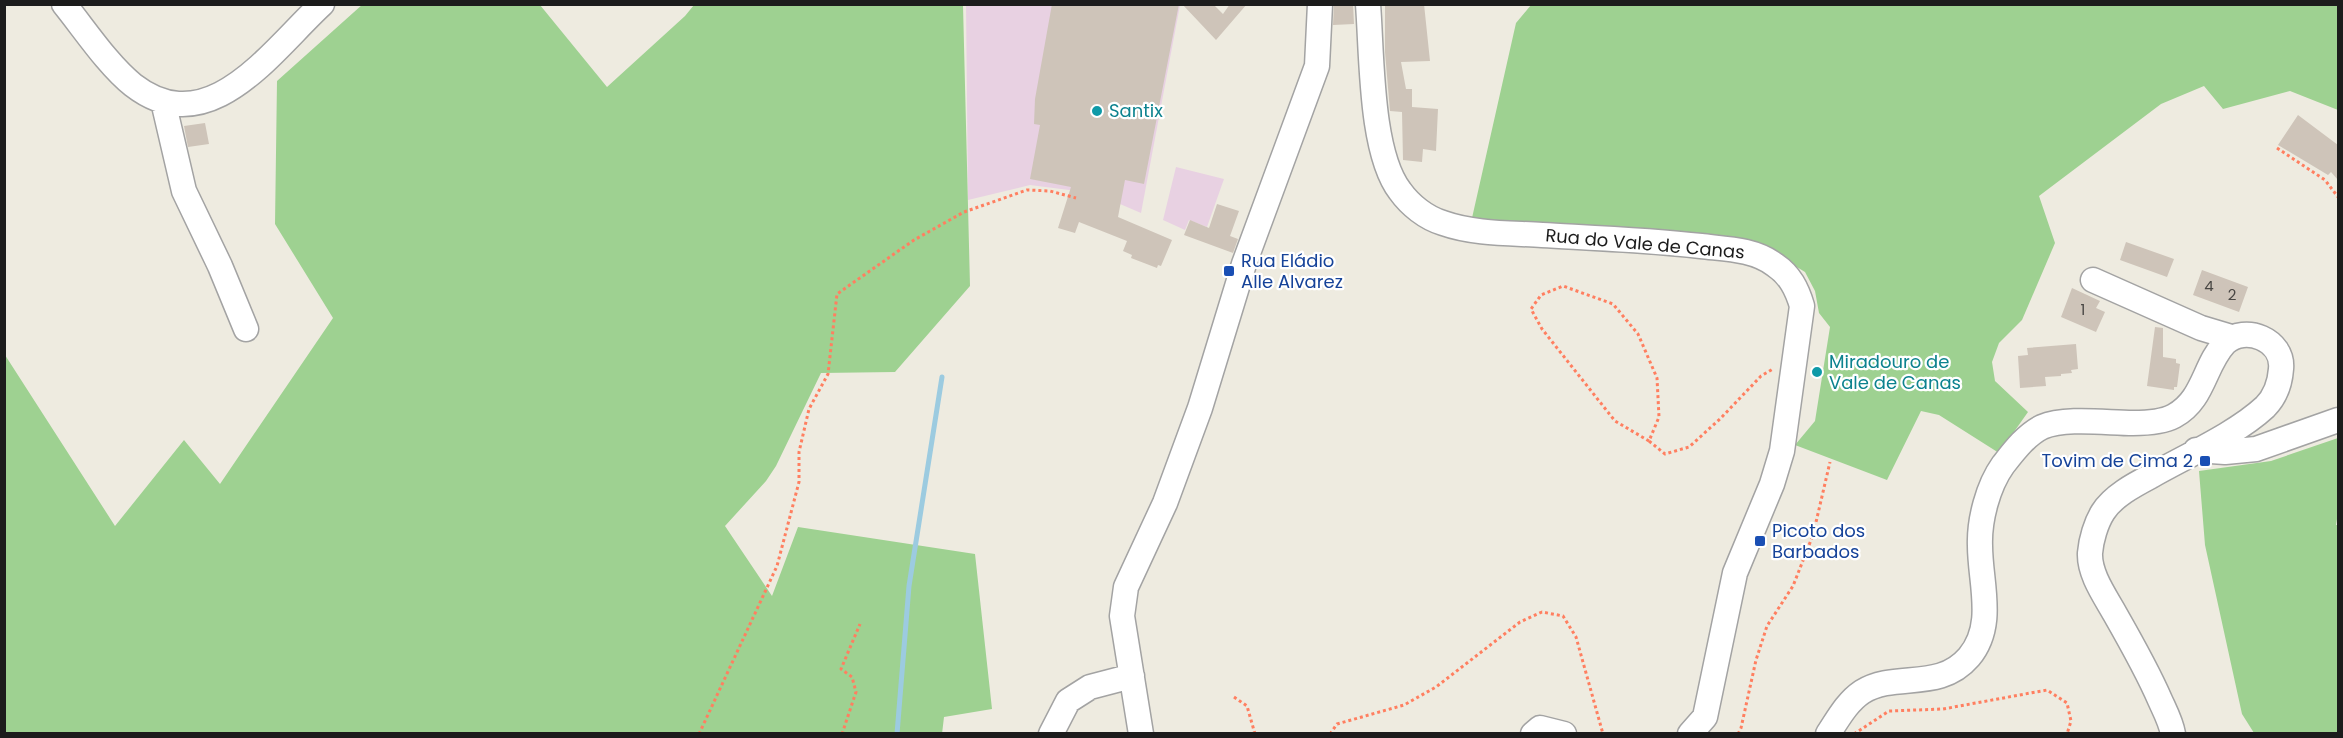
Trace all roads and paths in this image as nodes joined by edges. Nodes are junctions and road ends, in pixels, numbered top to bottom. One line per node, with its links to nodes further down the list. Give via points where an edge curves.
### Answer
1 (64, 4): 5 (street, via 121,73 150,96)
2 (322, 4): 5 (street, via 253,72 221,94 193,104)
3 (1320, 4): 18 (street, via 1317,66 1244,264 1200,408 1169,492 1126,587 1122,616)
4 (1368, 4): 12 (street, Rua do Vale de Canas, via 1377,126 1383,156 1398,190 1416,208 1442,223 1476,231 1655,241 1750,252 1774,264 1797,291 1802,306)
5 (163, 101): 10 (street, via 184,191)
6 (2277, 148): 7 (path, via 2325,180)
7 (2338, 197)
8 (1076, 198): 20 (path, via 1027,190 964,212 914,240 837,294 828,374 809,409 799,452 799,482 777,566)
9 (2093, 280): 11 (street, via 2200,328)
10 (246, 328)
11 (2231, 337): 15 (street, via 2250,334 2265,338 2282,364 2279,382 2265,406); 31 (street, via 2218,350 2188,408 2171,418 2143,423 2070,422 2043,427 2023,441 2001,468 1986,503 1979,544 1986,604 1981,635 1970,656 1953,671 1933,679 1881,684 1864,691 1849,702)
12 (1795, 354): 14 (path, via 1761,376 1689,447 1665,454); 29 (street, Rua do Vale de Canas, via 1782,452 1736,573 1704,717)
13 (2338, 420): 15 (street, via 2256,449)
14 (1649, 441): 14 (path, via 1615,421 1542,329 1531,309 1541,295 1563,286 1613,304 1638,334 1657,378 1659,417)
15 (2196, 450): 34 (street, via 2128,488 2103,511 2090,554 2096,581 2148,673)
16 (1830, 462): 30 (path, via 1813,535 1792,586 1767,626 1755,660)
17 (860, 624): 21 (path, via 841,669 852,678 856,692)
18 (1132, 676): 22 (street, via 1090,687 1068,701); 23 (street)
19 (1234, 697): 24 (path, via 1247,706)
20 (699, 734)
21 (842, 734)
22 (1051, 734)
23 (1141, 734)
24 (1255, 734)
25 (1330, 734): 28 (path, via 1337,724 1404,705 1436,687 1520,622 1542,612 1563,616 1576,637)
26 (1533, 734): 27 (street, via 1540,728)
27 (1564, 734)
28 (1603, 734)
29 (1690, 734)
30 (1738, 734)
31 (1828, 734)
32 (1854, 734): 33 (path, via 1889,711 1943,709 2047,690 2067,703 2071,721)
33 (2067, 734)
34 (2173, 734)

